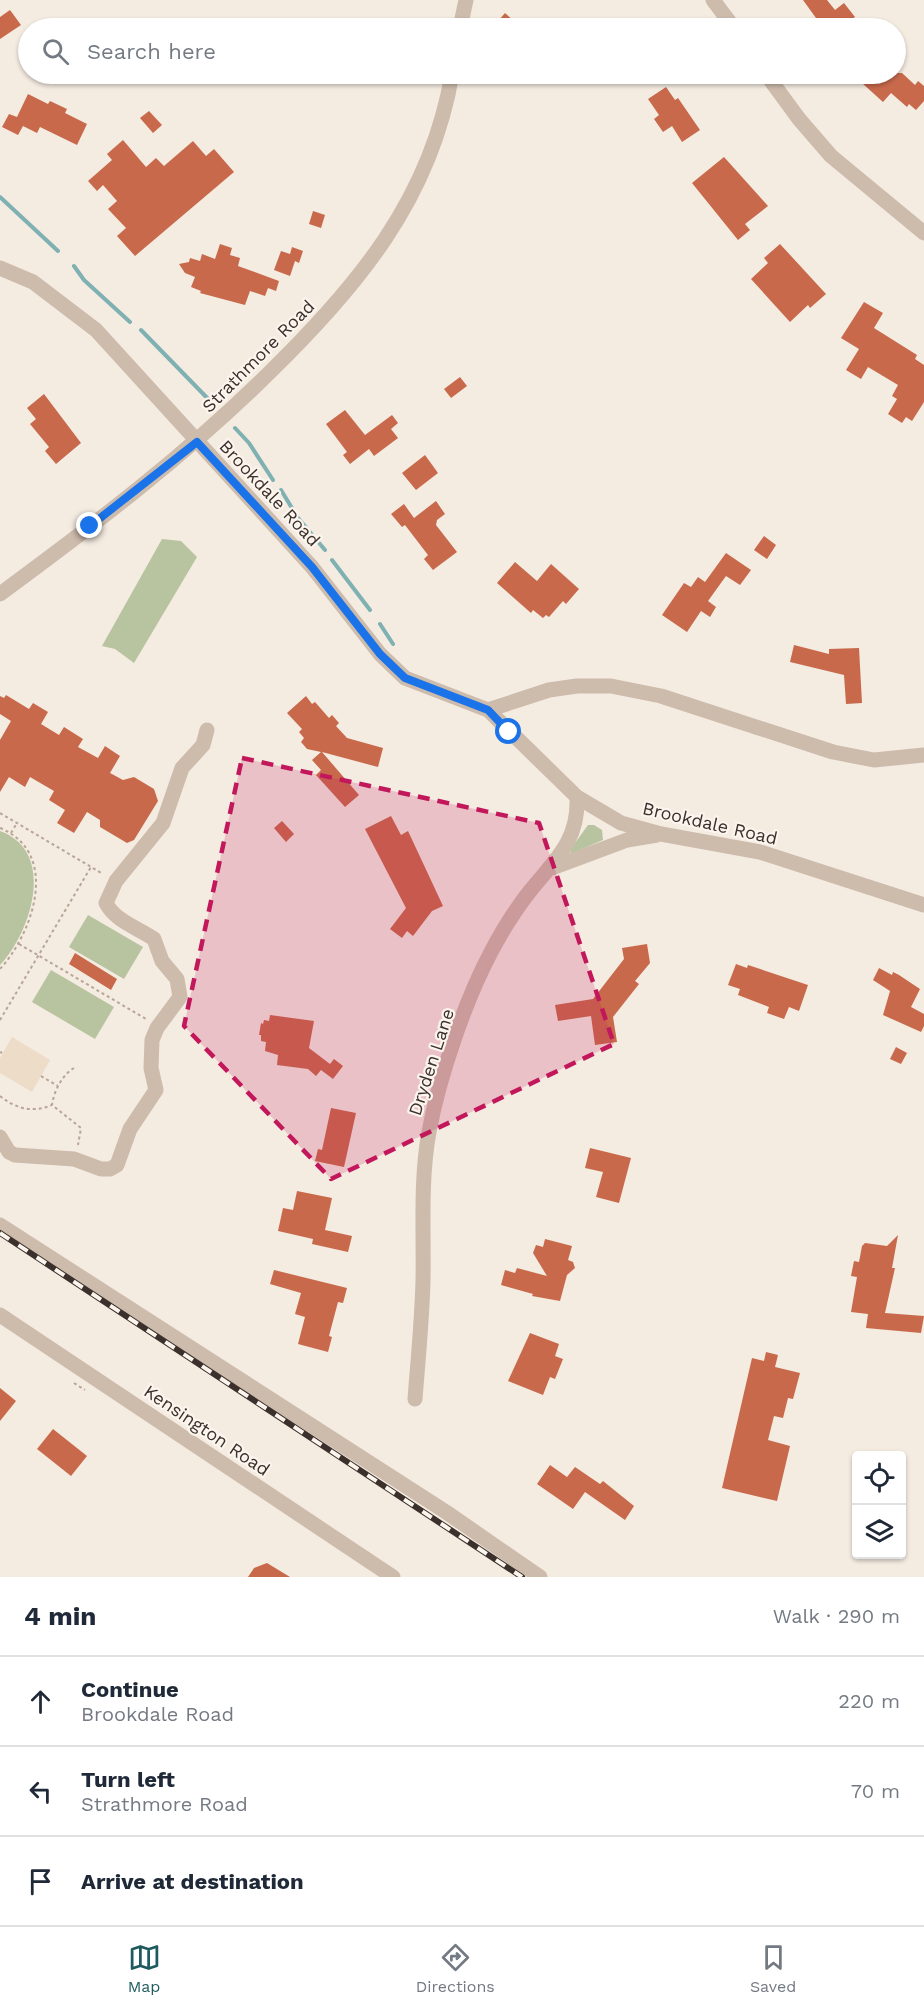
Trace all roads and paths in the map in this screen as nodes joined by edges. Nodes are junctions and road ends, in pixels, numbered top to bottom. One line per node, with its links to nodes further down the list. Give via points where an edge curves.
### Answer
1 (466, 0): 3 (street)
2 (713, 0): 4 (street)
3 (462, 18)
4 (726, 18)
5 (450, 84): 9 (street, Strathmore Road, via 429,157 382,246 329,313)
6 (773, 84): 7 (street, via 831,156)
7 (924, 233)
8 (0, 268): 9 (street, Brookdale Road, via 33,282 96,330)
9 (197, 442): 10 (street, Strathmore Road); 11 (street, Brookdale Road, via 312,567 380,654 405,678)
10 (0, 594)
11 (488, 710): 13 (street, via 549,690 611,686 661,696 833,752 874,760); 14 (street, Brookdale Road)
12 (207, 730): 22 (street, via 203,745 182,768 163,823)
13 (924, 755)
14 (576, 797): 19 (street, Brookdale Road, via 621,823); 21 (street, Dryden Lane, via 575,826)
15 (0, 813): 16 (path)
16 (17, 823): 18 (path); 20 (path)
17 (0, 828): 18 (path)
18 (11, 833): 24 (path, via 28,852 35,874 33,909)
19 (661, 834): 21 (street, Dryden Lane, via 627,840); 23 (street, Brookdale Road, via 760,852)
20 (91, 867): 22 (path); 25 (path)
21 (552, 868): 38 (street, Dryden Lane, via 530,891 490,953 438,1092 424,1187 422,1315)
22 (116, 881): 28 (street, via 106,903 110,912 154,939 162,961 180,987 180,997)
23 (924, 905)
24 (20, 944): 25 (path); 26 (path)
25 (39, 955): 27 (path); 28 (path)
26 (0, 969)
27 (0, 1020)
28 (159, 1027): 35 (street, via 150,1053 156,1090 130,1129 117,1165 101,1169)
29 (74, 1068): 31 (path)
30 (41, 1076): 31 (path)
31 (58, 1086): 33 (path)
32 (0, 1096): 33 (path, via 26,1110)
33 (52, 1105): 35 (path, via 81,1128)
34 (0, 1137): 35 (street, via 15,1155)
35 (76, 1160)
36 (0, 1225): 42 (street, via 446,1512)
37 (0, 1315): 39 (street, Kensington Road)
38 (415, 1399)
39 (373, 1564): 40 (street); 41 (street, Kensington Road)
40 (364, 1577)
41 (393, 1577)
42 (540, 1577)

